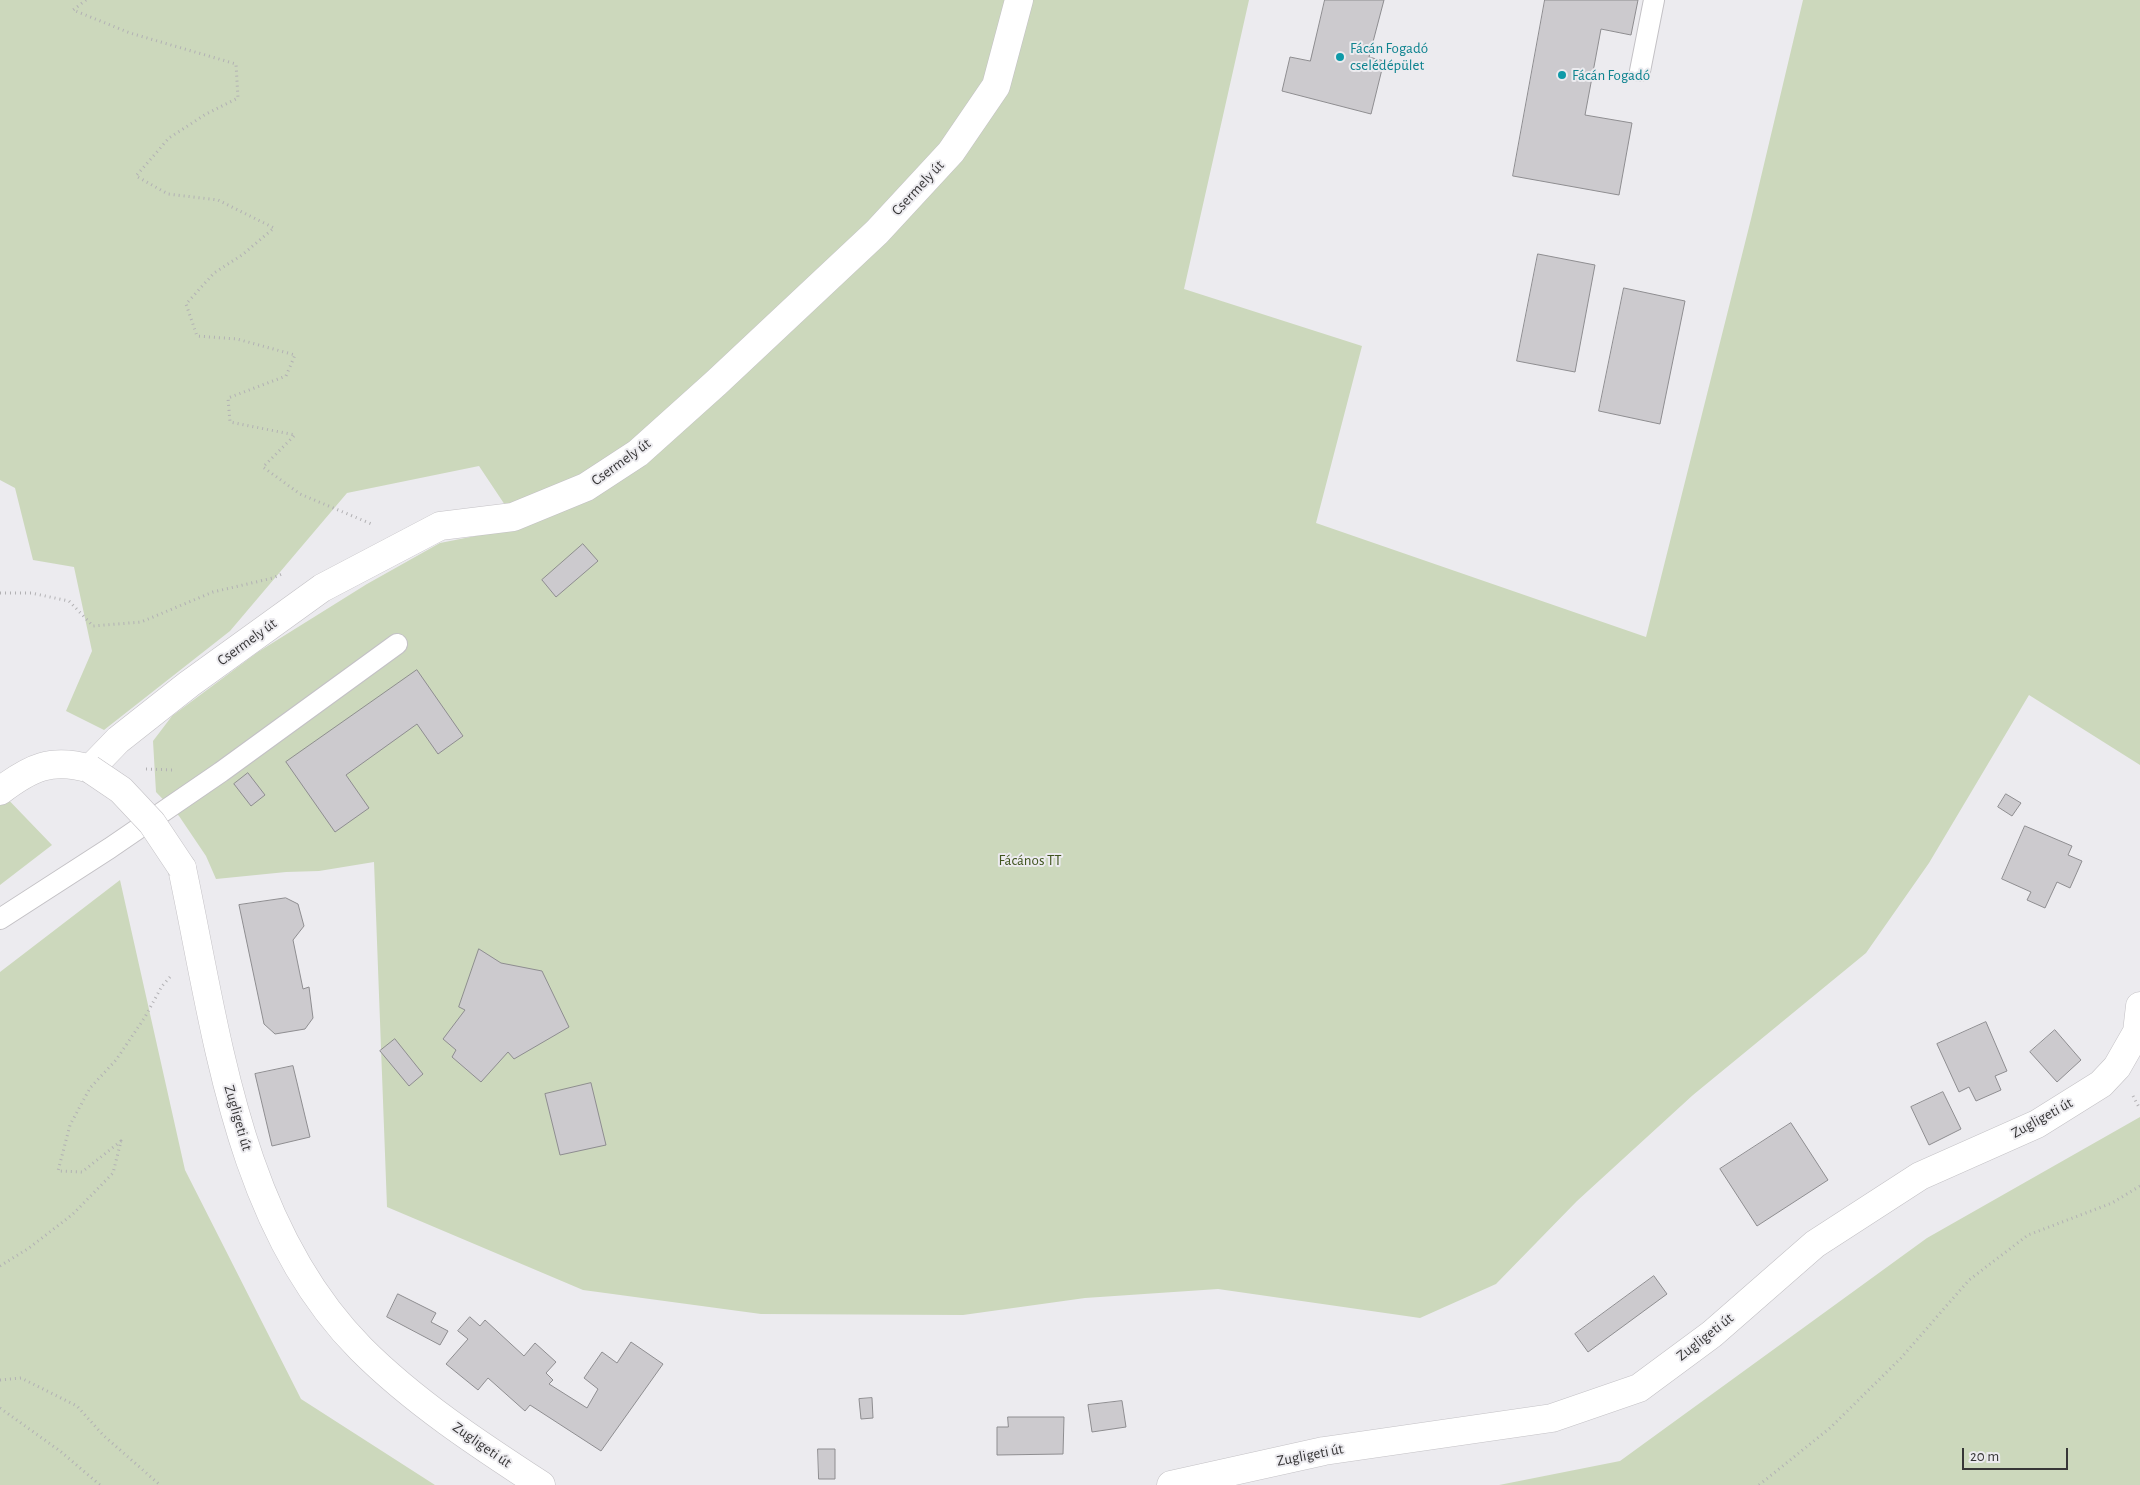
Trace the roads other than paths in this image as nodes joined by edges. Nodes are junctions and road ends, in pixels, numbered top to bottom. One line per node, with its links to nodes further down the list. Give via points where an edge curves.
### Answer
1 (1019, 0): 5 (street, Csermely út, via 996,86 951,152 877,232 638,453 586,487 513,517 440,526 322,588 189,684 118,740)
2 (1654, 0): 3 (lane)
3 (1640, 71)
4 (397, 644): 7 (lane, via 213,778)
5 (90, 769): 6 (street, Zugligeti út, via 60,763 36,769); 9 (street, Zugligeti út, bridge, via 128,796 152,823 182,868 223,1067 246,1149 276,1228 317,1296 360,1348 412,1396)
6 (0, 791)
7 (0, 920)
8 (2140, 1006): 10 (street, Zugligeti út, via 2137,1032 2117,1067 2101,1084 2037,1124 1920,1176 1823,1239 1712,1334 1639,1388 1552,1418 1324,1451)
9 (541, 1485)
10 (1171, 1485)

